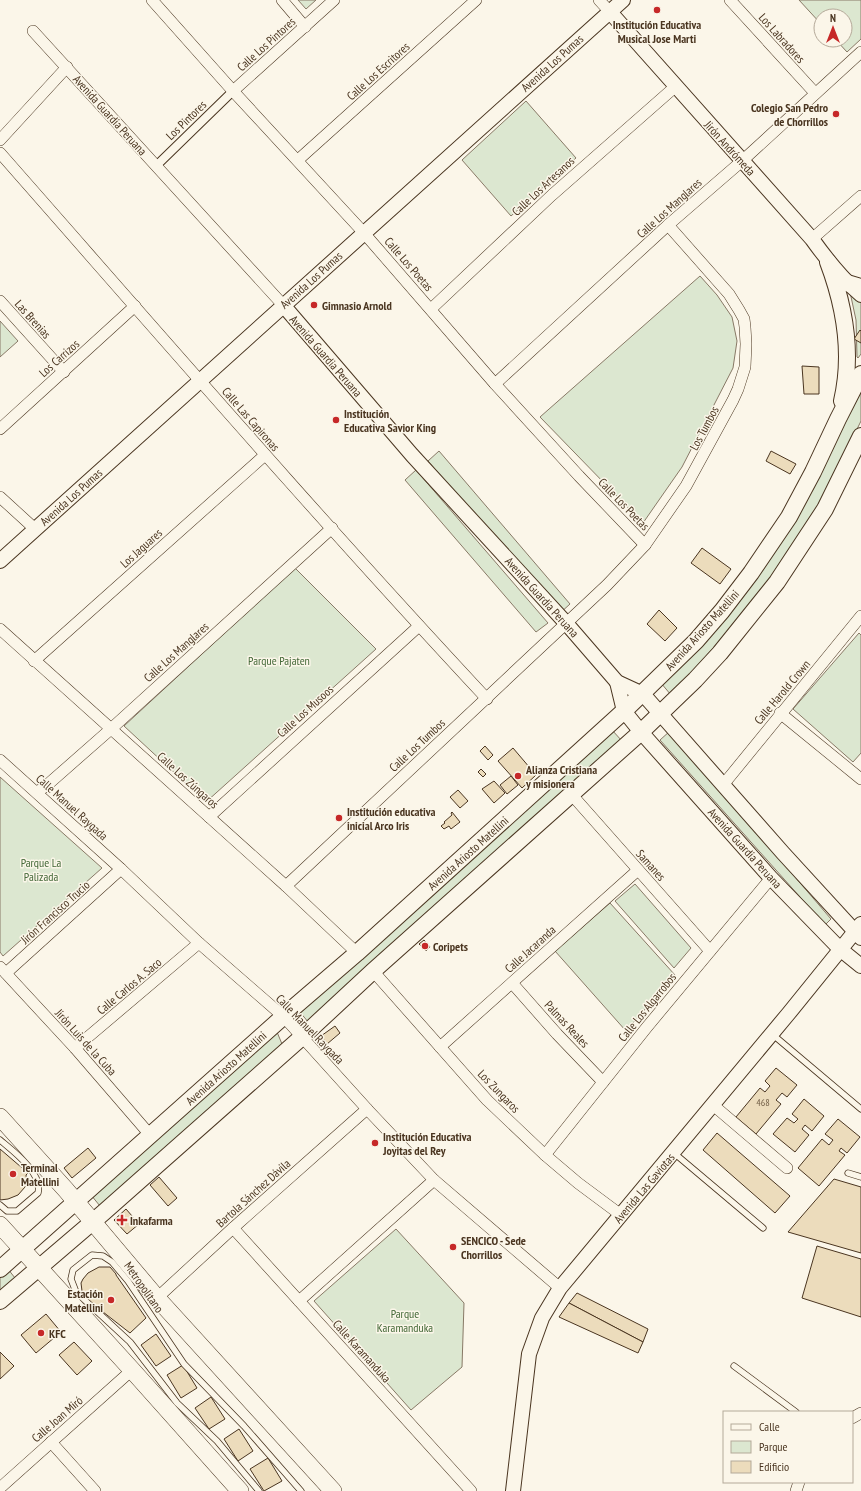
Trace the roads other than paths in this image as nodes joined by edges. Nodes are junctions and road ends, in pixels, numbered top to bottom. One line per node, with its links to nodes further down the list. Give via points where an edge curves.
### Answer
1 (152, 0): 14 (street, Calle Los Poetas)
2 (282, 0): 9 (street)
3 (334, 0): 9 (street, Calle Los Pintores)
4 (476, 0): 18 (street, Calle Los Escritores)
5 (599, 0): 8 (street, Jirón Andrómeda)
6 (623, 0): 8 (street, Avenida Los Pumas)
7 (730, 0): 15 (street, Los Labradores)
8 (610, 12): 13 (street, Jirón Andrómeda); 23 (street, Avenida Los Pumas)
9 (305, 27): 14 (street, Calle Los Pintores)
10 (33, 31): 12 (street, Avenida Guardia Peruana)
11 (861, 52): 15 (street, Calle Los Manglares)
12 (67, 67): 16 (street); 20 (street, Avenida Guardia Peruana)
13 (676, 86): 19 (street, Jirón Andrómeda); 31 (street, Calle Los Artesanos, via 552,195)
14 (233, 91): 18 (street, Calle Los Poetas); 20 (street, Los Pintores)
15 (815, 93): 19 (street, Calle Los Manglares)
16 (0, 140)
17 (0, 153): 30 (street, Calle Las Capironas)
18 (298, 160): 23 (street, Calle Los Poetas)
19 (742, 161): 22 (street, Calle Los Manglares); 24 (street, Jirón Andrómeda)
20 (156, 166): 29 (street, Avenida Guardia Peruana)
21 (861, 196): 24 (street)
22 (668, 225): 35 (street, Calle Los Manglares); 43 (street, Los Tumbos, via 740,310 744,319 746,356 738,389 717,432 686,486)
23 (364, 233): 29 (street, Avenida Los Pumas); 31 (street, Calle Los Poetas)
24 (812, 239): 25 (street, Jirón Andrómeda)
25 (828, 262): 26 (street, Jirón Andrómeda); 36 (main road, via 841,300 847,339 846,379)
26 (854, 285): 27 (street, Jirón Andrómeda)
27 (861, 295)
28 (0, 301): 32 (street, Las Brenias)
29 (283, 305): 34 (street, Avenida Los Pumas); 46 (street, Avenida Guardia Peruana, via 412,454)
30 (135, 306): 32 (street, Los Carrizos); 34 (street, Calle Las Capironas)
31 (431, 309): 35 (street, Calle Los Poetas)
32 (64, 372): 37 (street, Los Carrizos)
33 (861, 374): 36 (main road, Avenida Ariosto Matellini)
34 (201, 380): 39 (street, Calle Las Capironas); 42 (street, Avenida Los Pumas)
35 (495, 384): 43 (street, Calle Los Poetas)
36 (838, 419): 51 (main road, Avenida Ariosto Matellini, via 789,517 751,573 696,641)
37 (0, 429)
38 (861, 436): 54 (main road, Avenida Ariosto Matellini, via 824,509 777,582 720,653)
39 (265, 455): 41 (street, Calle Las Capironas); 49 (street, Los Jaguares)
40 (0, 498): 42 (street)
41 (332, 528): 47 (street, Calle Las Capironas); 56 (street, Calle Los Manglares)
42 (35, 529): 44 (street, Avenida Los Pumas)
43 (645, 545): 46 (street, Los Tumbos)
44 (0, 561)
45 (861, 616): 55 (street, Calle Harold Crown)
46 (566, 623): 50 (street, Avenida Guardia Peruana); 52 (street, Calle Los Tumbos)
47 (419, 626): 52 (street, Calle Las Capironas); 63 (street, Calle Los Musoos)
48 (0, 629): 49 (street, Calle Los Zúngaros)
49 (34, 661): 56 (street, Calle Los Zúngaros)
50 (617, 682): 51 (street, Avenida Guardia Peruana); 53 (street, Avenida Guardia Peruana)
51 (643, 694): 53 (main road, Avenida Ariosto Matellini); 54 (street, Avenida Guardia Peruana)
52 (487, 698): 67 (street, Calle Los Tumbos)
53 (624, 711): 57 (street, Avenida Guardia Peruana); 72 (main road, Avenida Ariosto Matellini)
54 (661, 713): 57 (main road, Avenida Ariosto Matellini); 60 (street, Avenida Guardia Peruana)
55 (780, 714): 59 (street); 60 (street, Calle Harold Crown)
56 (112, 728): 61 (street, Calle Los Manglares); 63 (street, Calle Los Zúngaros)
57 (641, 732): 62 (main road, Avenida Ariosto Matellini); 66 (street, Avenida Guardia Peruana)
58 (0, 760): 61 (street, Calle Manuel Raygada)
59 (860, 777)
60 (723, 785): 68 (street, Avenida Guardia Peruana)
61 (37, 792): 64 (street, Calle Manuel Raygada)
62 (572, 796): 65 (street, Samanes); 75 (main road, Avenida Ariosto Matellini)
63 (209, 817): 67 (street, Calle Los Zúngaros)
64 (121, 869): 69 (street, Calle Manuel Raygada); 74 (street, Jirón Francisco Trucio)
65 (638, 870): 71 (street, Samanes); 76 (street, Calle Jacaranda)
66 (771, 878): 70 (street, Avenida Guardia Peruana); 71 (street, Calle Los Algarrobos)
67 (286, 886): 72 (street, Calle Los Zúngaros)
68 (859, 931): 70 (street, Avenida Las Gaviotas)
69 (199, 943): 77 (street, Calle Manuel Raygada); 81 (street, Calle Carlos A. Saco)
70 (840, 949): 73 (street, Avenida Guardia Peruana); 78 (street, Avenida Las Gaviotas)
71 (710, 951): 82 (street, Calle Los Algarrobos)
72 (357, 953): 77 (main road, Avenida Ariosto Matellini)
73 (861, 966)
74 (3, 970): 81 (street, Jirón Luis de la Cuba)
75 (374, 971): 79 (main road, Avenida Ariosto Matellini); 80 (street, Los Zungaros)
76 (512, 983): 80 (street, Calle Jacaranda); 82 (street, Palmas Reales)
77 (284, 1017): 79 (street, Calle Manuel Raygada); 87 (main road, Avenida Ariosto Matellini)
78 (772, 1034): 83 (street, Avenida Las Gaviotas); 85 (lane)
79 (302, 1037): 84 (street, Calle Manuel Raygada); 98 (main road, Avenida Ariosto Matellini)
80 (440, 1047): 90 (street, Los Zungaros, via 487,1100)
81 (75, 1048): 87 (street, Jirón Luis de la Cuba)
82 (603, 1082): 90 (street, Calle Los Algarrobos)
83 (714, 1105): 89 (street, Avenida Las Gaviotas); 91 (street)
84 (367, 1109): 94 (street, Calle Manuel Raygada); 100 (street, Bartola Sánchez Dávila)
85 (861, 1110)
86 (0, 1117): 95 (main road)
87 (150, 1136): 95 (main road, Avenida Ariosto Matellini)
88 (0, 1140): 96 (lane, via 34,1173 39,1189 38,1193 17,1211 7,1211)
89 (674, 1153): 97 (street, Avenida Las Gaviotas); 101 (lane)
90 (545, 1155): 97 (street, Los Zungaros)
91 (787, 1168)
92 (848, 1173): 93 (lane)
93 (861, 1177)
94 (434, 1180): 105 (street, Calle Manuel Raygada); 108 (street)
95 (76, 1202): 98 (main road); 102 (main road, Avenida Ariosto Matellini)
96 (0, 1205)
97 (622, 1215): 105 (street, Avenida Las Gaviotas)
98 (93, 1222): 103 (main road, Avenida Ariosto Matellini); 106 (main road)
99 (0, 1225): 102 (main road)
100 (233, 1228): 106 (street, Bartola Sánchez Dávila); 108 (street, Calle Karamanduka)
101 (762, 1228)
102 (22, 1250): 103 (main road); 104 (main road, Avenida Ariosto Matellini)
103 (38, 1268): 107 (main road, Avenida Ariosto Matellini); 110 (main road)
104 (0, 1269)
105 (560, 1288): 120 (street, Avenida Las Gaviotas, via 542,1318 529,1354)
106 (157, 1298): 118 (main road)
107 (0, 1301)
108 (299, 1301): 119 (street, Calle Karamanduka)
109 (734, 1366): 111 (lane)
110 (132, 1370): 112 (street, Calle Joan Miró); 115 (main road)
111 (795, 1411)
112 (51, 1442): 113 (street, Calle Joan Miró); 114 (street)
113 (0, 1488)
114 (95, 1491)
115 (240, 1491)
116 (259, 1491): 117 (lane, Metropolitano, via 217,1441 177,1403 130,1342 76,1292 71,1279 73,1270 92,1255 103,1256 112,1262 128,1281 184,1364 244,1426)
117 (300, 1491)
118 (333, 1491)
119 (471, 1491)
120 (513, 1491)

